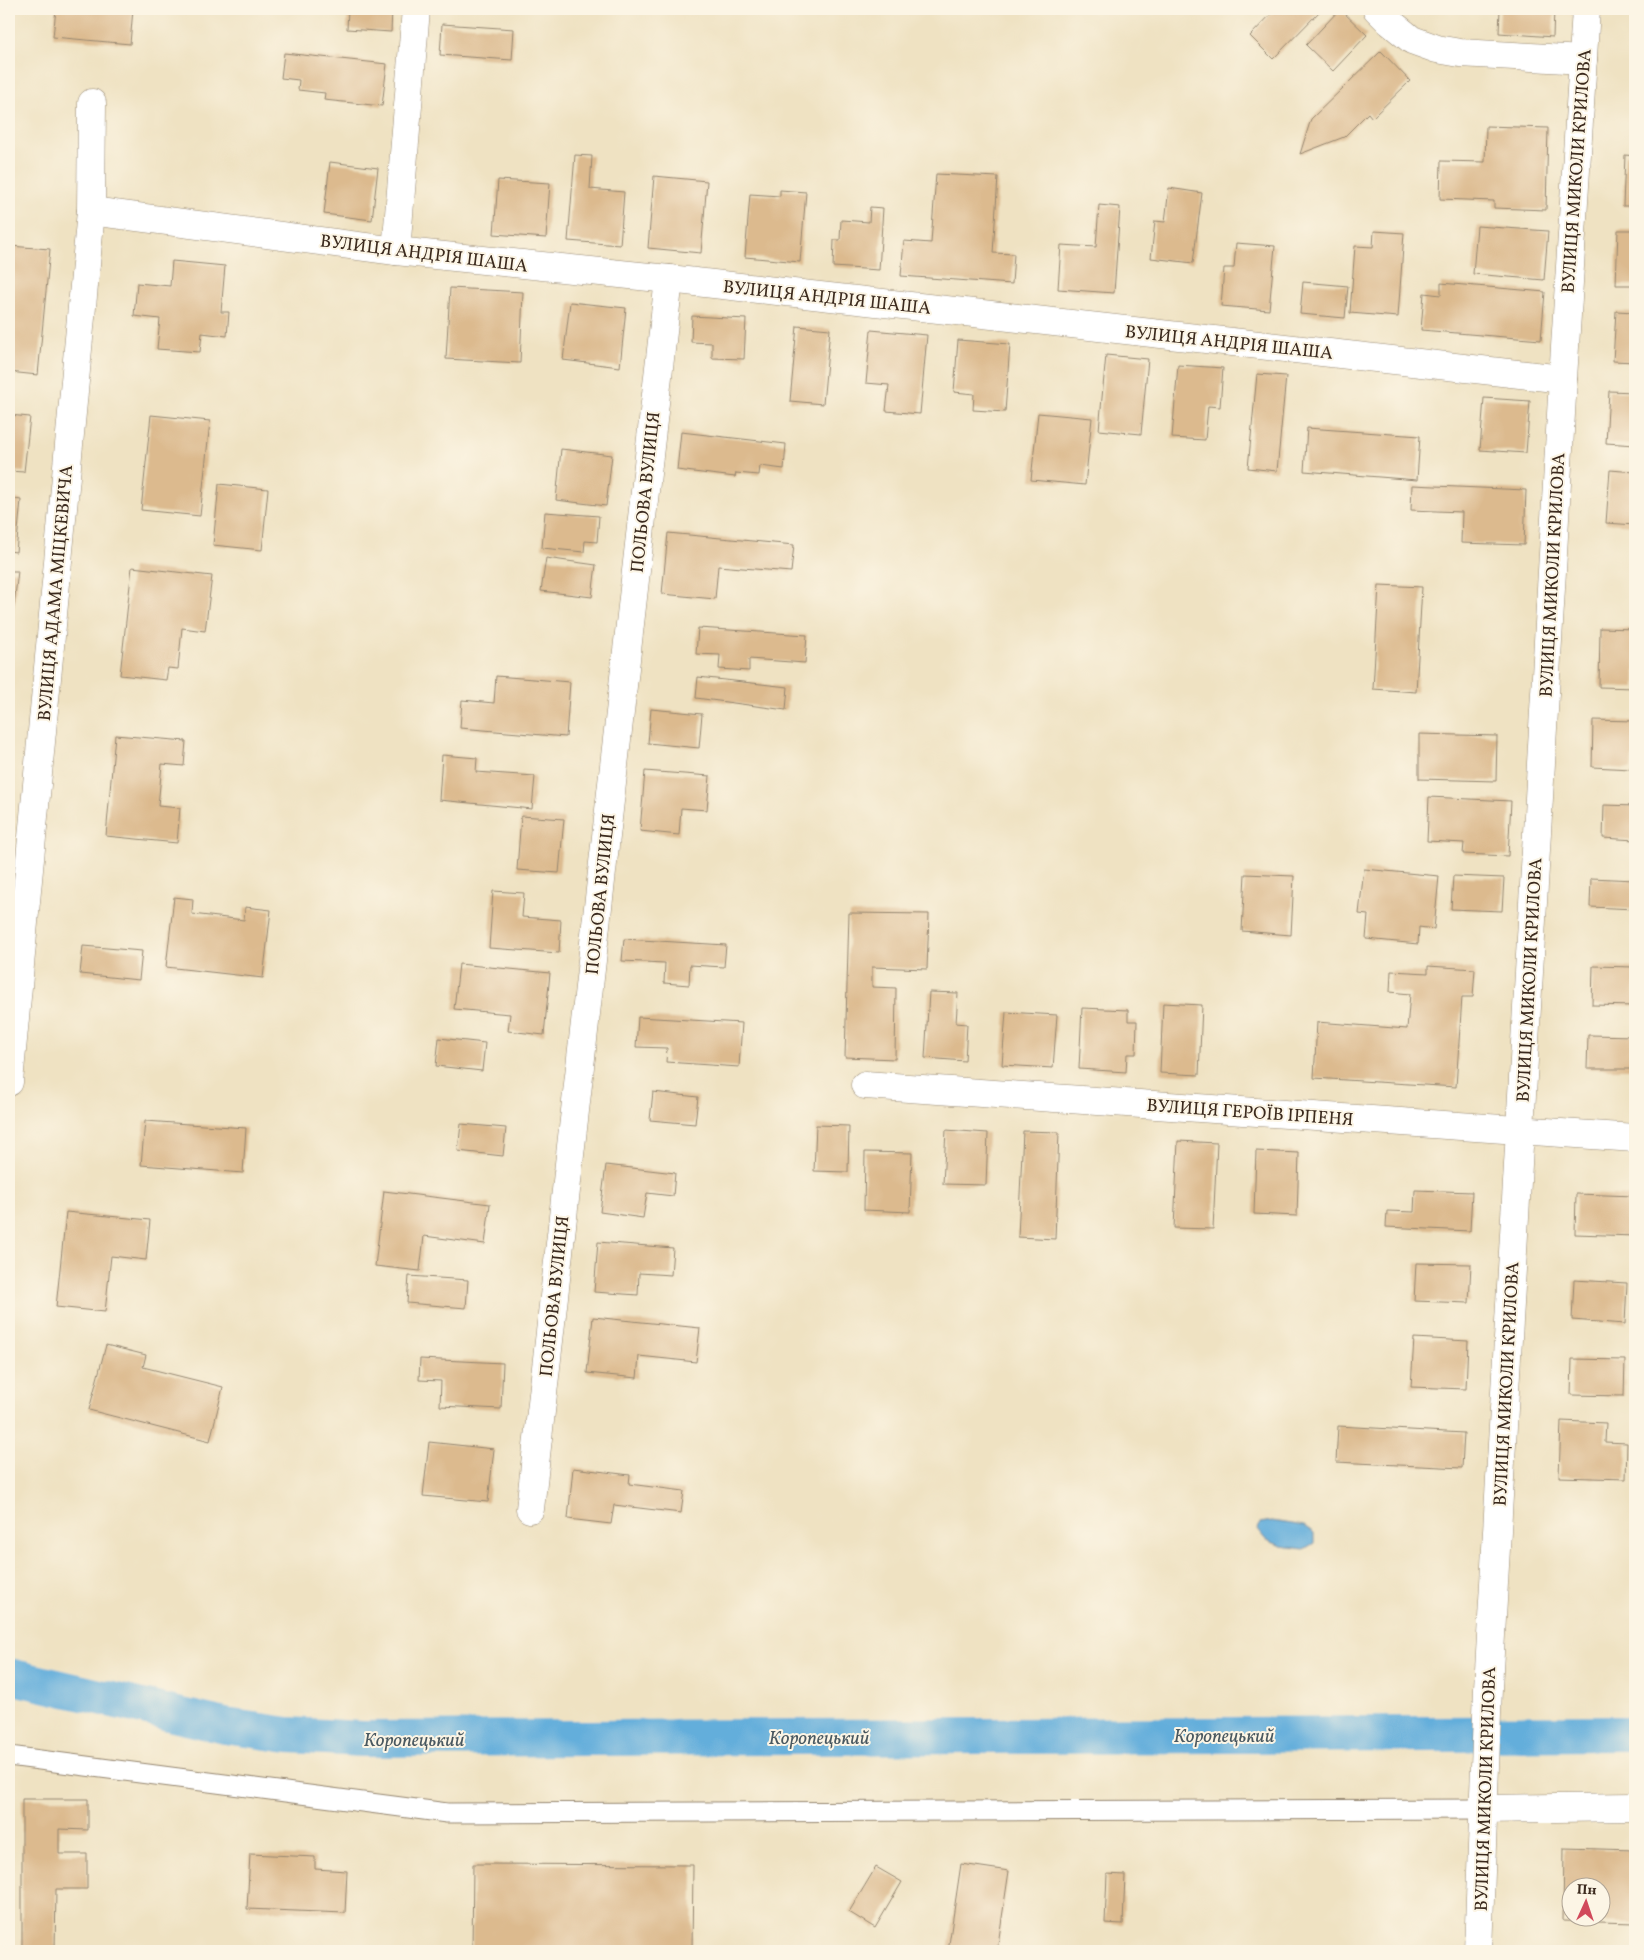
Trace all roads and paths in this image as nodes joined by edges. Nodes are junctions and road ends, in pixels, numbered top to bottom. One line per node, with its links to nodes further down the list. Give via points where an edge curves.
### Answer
1 (416, 9): 7 (street)
2 (1377, 9): 4 (street, via 1412,40 1438,49 1460,54)
3 (1586, 9): 4 (street, ВУЛИЦЯ МИКОЛИ КРИЛОВА)
4 (1583, 60): 9 (street, ВУЛИЦЯ МИКОЛИ КРИЛОВА)
5 (92, 103): 6 (street, ВУЛИЦЯ АДАМА МІЦКЕВИЧА)
6 (91, 211): 7 (street, ВУЛИЦЯ АНДРІЯ ШАША); 10 (street, ВУЛИЦЯ АДАМА МІЦКЕВИЧА)
7 (396, 251): 8 (street, ВУЛИЦЯ АНДРІЯ ШАША)
8 (669, 279): 9 (street, ВУЛИЦЯ АНДРІЯ ШАША); 14 (street, ПОЛЬОВА ВУЛИЦЯ)
9 (1563, 378): 12 (street, ВУЛИЦЯ МИКОЛИ КРИЛОВА)
10 (9, 1082)
11 (866, 1085): 12 (street, ВУЛИЦЯ ГЕРОЇВ ІРПЕНЯ)
12 (1520, 1130): 13 (street, ВУЛИЦЯ ГЕРОЇВ ІРПЕНЯ); 17 (street, ВУЛИЦЯ МИКОЛИ КРИЛОВА)
13 (1635, 1138)
14 (530, 1509)
15 (9, 1756): 17 (lane, via 447,1813)
16 (1635, 1808): 17 (street)
17 (1484, 1809): 18 (street, ВУЛИЦЯ МИКОЛИ КРИЛОВА)
18 (1478, 1951)

